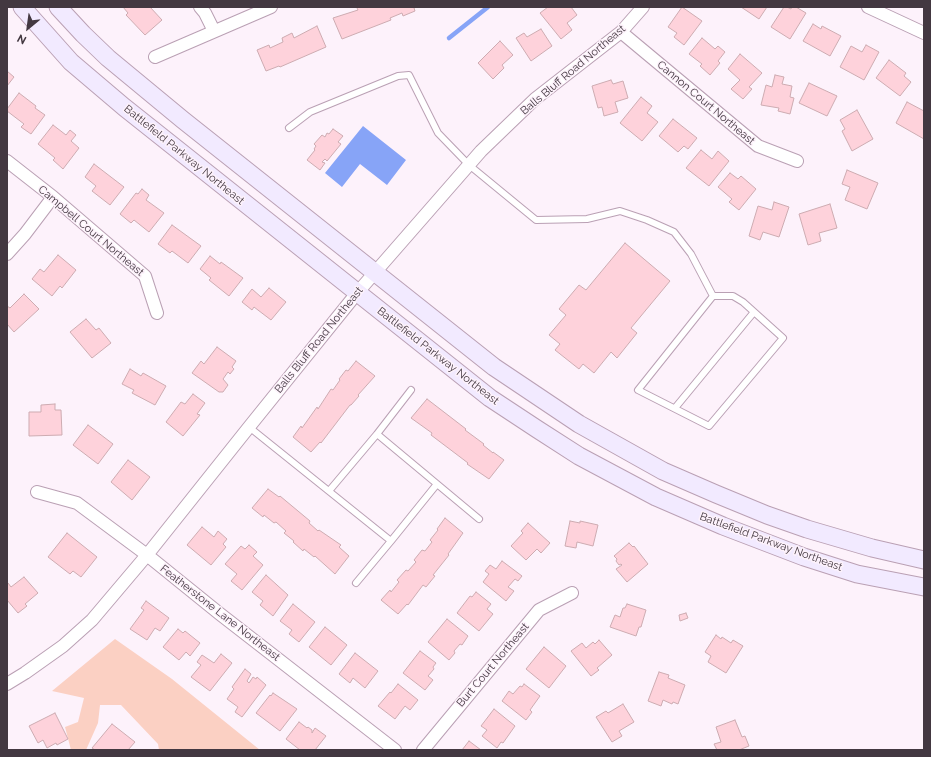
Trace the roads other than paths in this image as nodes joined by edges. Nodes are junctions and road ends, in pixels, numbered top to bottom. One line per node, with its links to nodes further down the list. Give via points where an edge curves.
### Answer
1 (22, 7): 18 (main road, Battlefield Parkway Northeast, via 71,62 95,83)
2 (58, 7): 17 (main road, via 108,58 149,93)
3 (200, 7): 7 (street)
4 (271, 7): 7 (street)
5 (643, 7): 8 (street, Balls Bluff Road Northeast)
6 (868, 7): 9 (street)
7 (214, 31): 10 (street)
8 (621, 32): 13 (street, Cannon Court Northeast, via 758,146); 14 (street, Balls Bluff Road Northeast, via 535,99)
9 (924, 33)
10 (155, 57)
11 (289, 128): 14 (lane, via 310,112 398,76 410,75 438,133)
12 (7, 161): 15 (street, Campbell Court Northeast)
13 (797, 161)
14 (469, 165): 17 (street, Balls Bluff Road Northeast); 19 (lane, via 536,220 587,219 620,211 674,232 691,254)
15 (53, 197): 16 (street); 21 (street, Campbell Court Northeast, via 145,276)
16 (7, 254)
17 (375, 272): 18 (street, Balls Bluff Road Northeast); 32 (main road, via 494,367 585,428 663,471 807,529)
18 (357, 293): 24 (street, Balls Bluff Road Northeast); 34 (main road, Battlefield Parkway Northeast, via 490,398 579,456 656,497 804,557 857,574)
19 (714, 296): 20 (lane, via 733,296); 23 (lane, via 638,390)
20 (754, 312): 23 (lane); 23 (lane, via 783,338 709,426)
21 (157, 313)
22 (411, 390): 25 (lane)
23 (675, 408)
24 (249, 427): 27 (lane); 31 (street, Balls Bluff Road Northeast)
25 (378, 434): 26 (lane); 27 (lane)
26 (437, 484): 29 (lane); 30 (lane)
27 (329, 491): 30 (lane)
28 (37, 492): 31 (street, Featherstone Lane Northeast, via 77,503)
29 (479, 519)
30 (391, 541): 33 (lane)
31 (148, 555): 36 (street, Balls Bluff Road Northeast, via 76,636); 37 (street, Featherstone Lane Northeast)
32 (924, 560)
33 (356, 583)
34 (924, 587)
35 (572, 593): 38 (street, Burt Court Northeast, via 539,610)
36 (7, 684)
37 (395, 750)
38 (423, 750)

